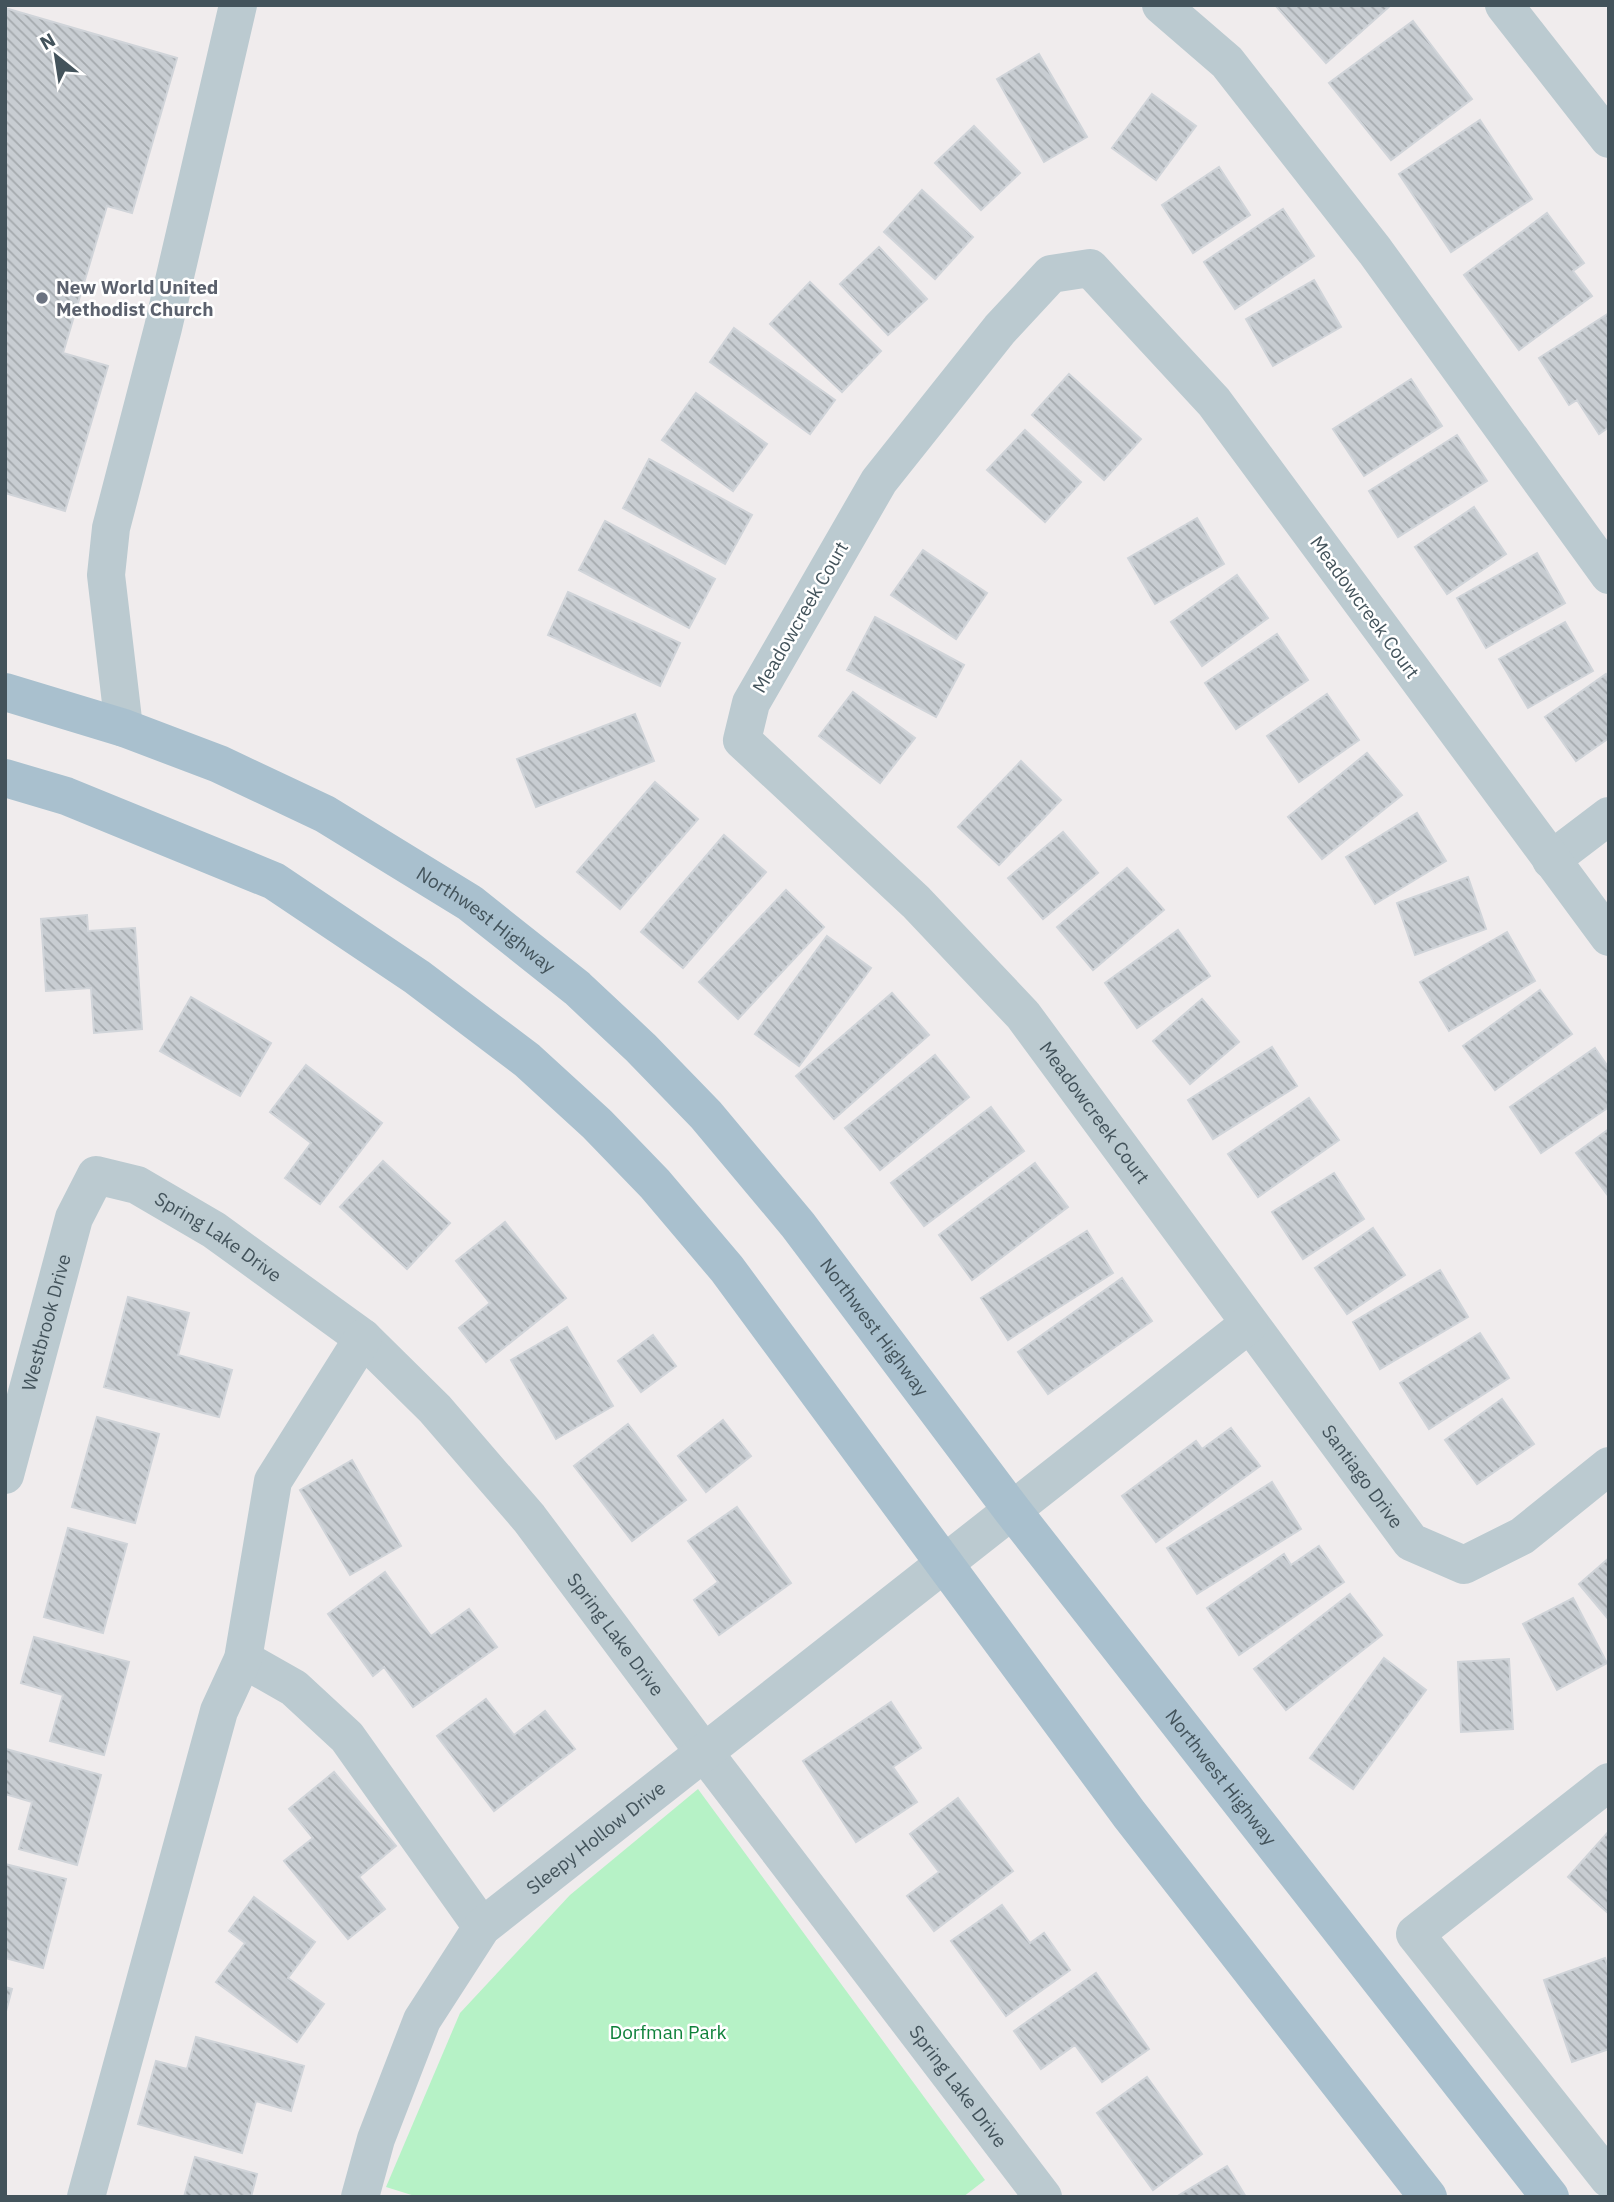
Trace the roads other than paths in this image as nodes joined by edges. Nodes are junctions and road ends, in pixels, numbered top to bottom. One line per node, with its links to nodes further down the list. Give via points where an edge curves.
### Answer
1 (238, 5): 7 (street, via 111,528 106,575)
2 (1161, 5): 5 (street, via 1227,62 1375,251)
3 (1504, 5): 4 (street)
4 (1609, 139)
5 (1609, 575)
6 (5, 692): 7 (main road, Northwest Highway)
7 (124, 728): 17 (main road, Northwest Highway, via 219,764 325,814 470,903 577,988 706,1115 790,1215)
8 (5, 778): 18 (main road, via 65,796 274,881 417,976 527,1060 655,1184 727,1269)
9 (1609, 816): 10 (street)
10 (1551, 860): 11 (street); 13 (street, Meadowcreek Court, via 1214,402 1090,268 1051,275 1000,330 879,481 751,703 743,740 916,902 1023,1015)
11 (1609, 937)
12 (96, 1175): 14 (street, Spring Lake Drive, via 137,1185 214,1230); 16 (street, Westbrook Drive, via 74,1218)
13 (1249, 1324): 15 (street, Santiago Drive, via 1411,1542 1464,1565 1522,1536); 17 (street)
14 (363, 1338): 19 (street, via 273,1481); 20 (street, Spring Lake Drive, via 435,1409 529,1518)
15 (1609, 1466)
16 (5, 1475)
17 (1012, 1510): 18 (street); 28 (main road, Northwest Highway)
18 (945, 1564): 20 (street, Sleepy Hollow Drive); 27 (main road, via 1129,1814)
19 (243, 1659): 22 (street, via 294,1688 347,1737); 24 (street, via 219,1711)
20 (703, 1751): 22 (street, Sleepy Hollow Drive); 26 (street, Spring Lake Drive)
21 (1609, 1782): 23 (street, via 1415,1934)
22 (482, 1927): 25 (street, Sleepy Hollow Drive, via 422,2020 376,2139)
23 (1609, 2179)
24 (86, 2197)
25 (360, 2197)
26 (1043, 2197)
27 (1429, 2197)
28 (1550, 2197)

